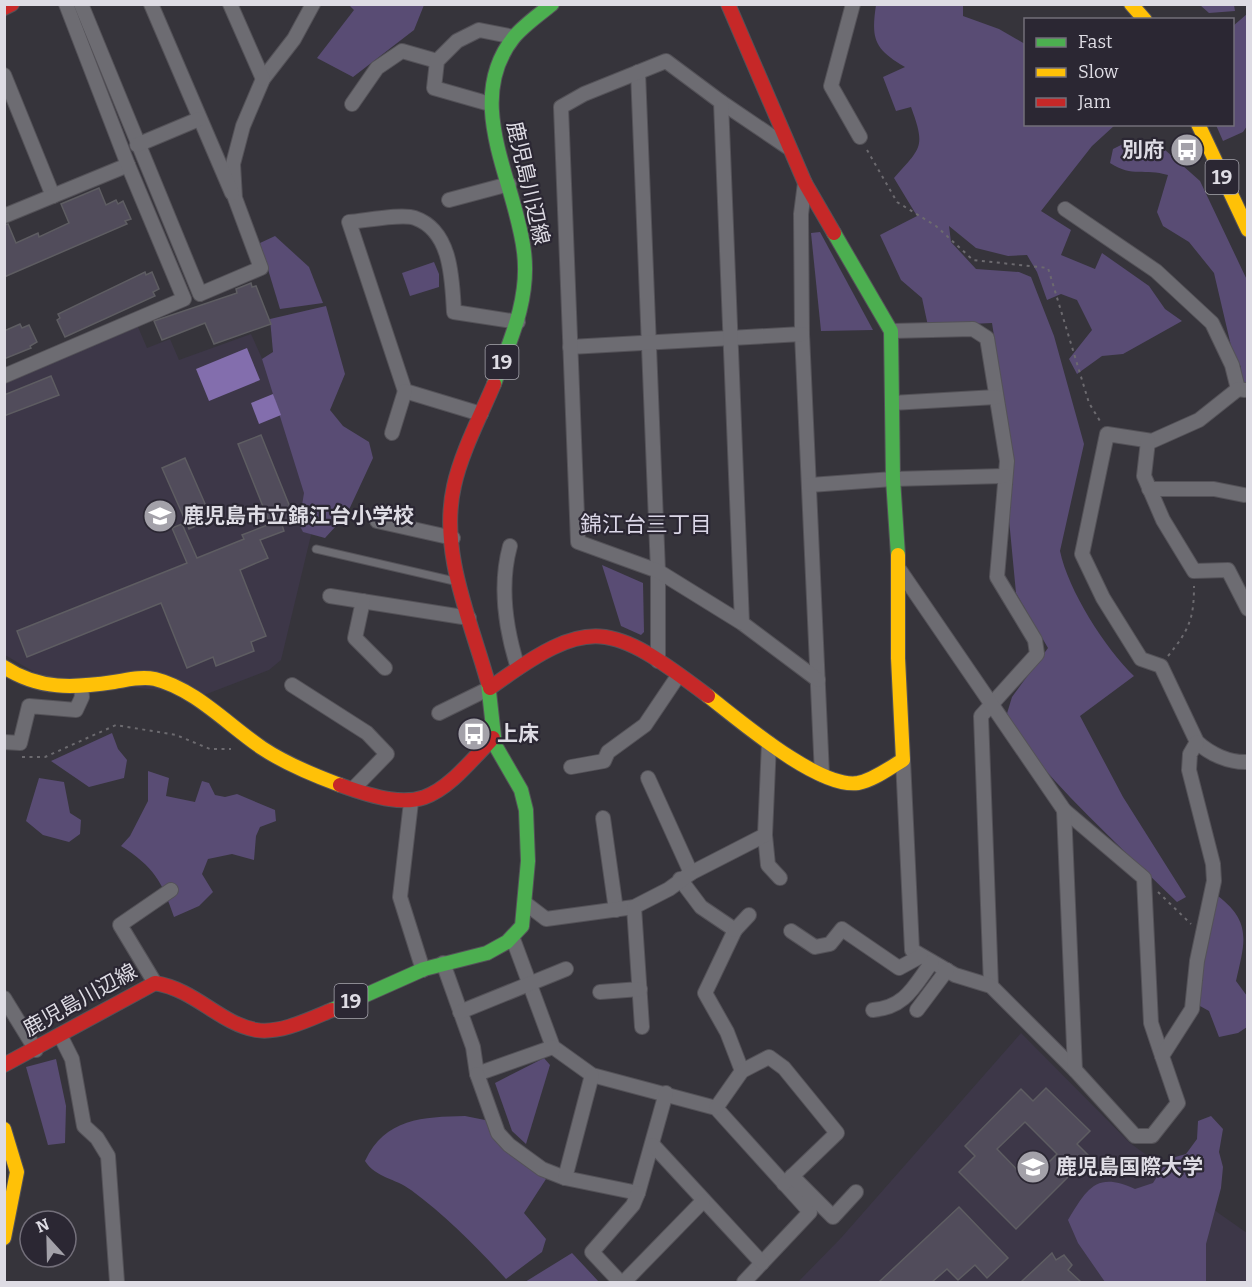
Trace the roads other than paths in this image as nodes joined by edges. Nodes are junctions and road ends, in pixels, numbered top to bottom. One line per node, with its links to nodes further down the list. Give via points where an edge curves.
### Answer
1 (12, 4): 11 (main road)
2 (66, 4): 26 (street)
3 (81, 4): 24 (street)
4 (152, 4): 21 (street)
5 (230, 4): 17 (street)
6 (552, 4): 13 (main road, 鹿児島川辺線 / 19)
7 (729, 4): 25 (main road)
8 (853, 4): 23 (street, via 831,86)
9 (312, 5): 17 (street, via 294,39)
10 (1133, 5): 12 (main road)
11 (4, 8)
12 (1143, 18)
13 (514, 37): 14 (street, via 479,30 457,41); 20 (main road, 鹿児島川辺線 / 19, via 496,64)
14 (437, 61): 19 (street, via 402,51 377,68); 20 (street, via 434,88)
15 (638, 72): 18 (street, via 666,61); 39 (street); 40 (street, via 561,106)
16 (4, 75): 29 (street)
17 (263, 79): 30 (street, via 243,126 233,164)
18 (722, 102): 25 (street); 38 (street)
19 (352, 104)
20 (490, 104): 28 (main road, 鹿児島川辺線 / 19)
21 (199, 119): 24 (street); 30 (street)
22 (1199, 126): 34 (main road, 19)
23 (860, 137)
24 (137, 145): 30 (street, via 200,294 261,268)
25 (790, 149): 27 (main road)
26 (128, 165): 29 (street); 41 (street, via 184,299)
27 (805, 183): 36 (main road); 37 (street, via 801,213)
28 (509, 184): 31 (street); 35 (main road, 鹿児島川辺線 / 19, via 525,251 525,287)
29 (53, 196): 33 (street)
30 (235, 198)
31 (449, 200)
32 (1065, 209): 42 (street, via 1156,271 1212,322)
33 (4, 216)
34 (1248, 230)
35 (518, 322): 43 (street, via 454,312 451,262 427,225 413,217 349,222); 46 (main road, 鹿児島川辺線 / 19)
36 (891, 331): 44 (street, via 973,329 987,338); 45 (main road)
37 (802, 334): 38 (street); 51 (street)
38 (729, 338): 39 (street); 65 (street)
39 (648, 342): 40 (street); 59 (street)
40 (570, 347): 59 (street, via 578,542)
41 (4, 376)
42 (1243, 389): 48 (street, via 1199,420)
43 (405, 391): 46 (street); 47 (street)
44 (996, 397): 45 (street); 49 (street, via 1007,461)
45 (892, 403): 50 (main road)
46 (481, 414): 55 (main road, 鹿児島川辺線 / 19, via 454,486)
47 (392, 433)
48 (1148, 441): 52 (street, via 1144,477); 79 (street, via 1107,434 1082,554 1103,598 1141,659 1161,666)
49 (1004, 476): 50 (street); 75 (street, via 997,577 1035,640 1036,654)
50 (893, 479): 51 (street); 58 (main road)
51 (810, 484): 71 (street)
52 (1149, 489): 53 (street, via 1214,489); 63 (street, via 1194,571 1228,570)
53 (1244, 495)
54 (377, 521): 55 (street)
55 (453, 538): 60 (main road, 鹿児島川辺線 / 19)
56 (510, 546): 69 (street, via 504,579 511,644)
57 (316, 549): 60 (lane)
58 (899, 569): 75 (street); 81 (main road)
59 (658, 571): 65 (street); 66 (street)
60 (459, 582): 64 (main road, 鹿児島川辺線 / 19)
61 (330, 596): 62 (street)
62 (363, 601): 64 (street); 68 (street, via 355,638)
63 (1248, 609)
64 (469, 618): 74 (main road, 鹿児島川辺線 / 19)
65 (742, 623): 71 (street)
66 (658, 661): 69 (main road, via 633,646 600,635 572,639); 70 (main road)
67 (4, 667): 73 (main road, via 54,688)
68 (385, 668)
69 (518, 668): 74 (main road)
70 (678, 676): 80 (main road); 83 (street, via 645,725 608,752 604,761)
71 (818, 680): 84 (street)
72 (292, 685): 86 (street, via 367,733 387,754)
73 (81, 686): 78 (street, via 82,698 76,710 29,706 20,743); 86 (main road, via 137,678 164,682 190,695 281,760)
74 (490, 688): 76 (street); 77 (main road, 鹿児島川辺線 / 19)
75 (992, 702): 88 (street); 108 (street, via 981,716)
76 (438, 713)
77 (493, 738): 87 (main road, via 438,791); 94 (main road, 鹿児島川辺線 / 19, via 524,798 528,823)
78 (4, 742)
79 (1197, 742): 82 (street, via 1206,751 1236,762); 119 (street, via 1190,754 1189,770 1214,881 1192,1009)
80 (769, 744): 84 (main road); 90 (street)
81 (903, 760): 84 (main road, via 858,783); 101 (street, via 912,950)
82 (1248, 762)
83 (571, 767)
84 (822, 775)
85 (648, 778): 91 (street)
86 (354, 788): 87 (main road)
87 (411, 802): 104 (street, via 400,897)
88 (1064, 810): 119 (street, via 1144,878 1151,1023); 121 (street)
89 (603, 818): 96 (street)
90 (765, 835): 91 (street); 92 (street, via 768,865)
91 (685, 876): 95 (street); 98 (street, via 701,907)
92 (780, 878)
93 (171, 890): 106 (street, via 120,925)
94 (525, 903): 96 (street, via 546,919); 100 (main road, 鹿児島川辺線 / 19, via 522,926)
95 (634, 907): 96 (street); 109 (street)
96 (616, 910)
97 (749, 915): 98 (street)
98 (735, 930): 122 (street, via 705,993 727,1032)
99 (790, 931): 101 (street, via 815,947 830,944 842,929 899,968)
100 (513, 939): 102 (main road, 鹿児島川辺線 / 19, via 492,951); 107 (street)
101 (926, 959): 105 (street); 112 (street, via 909,994 888,1008)
102 (443, 963): 104 (main road, 鹿児島川辺線 / 19); 114 (street)
103 (567, 969): 107 (street)
104 (423, 970): 106 (main road, 鹿児島川辺線 / 19, via 298,1024 260,1030 230,1022 189,991)
105 (947, 970): 108 (street); 113 (street)
106 (155, 983): 116 (main road, 鹿児島川辺線)
107 (530, 984): 114 (street); 117 (street)
108 (991, 987): 121 (street)
109 (640, 989): 110 (street); 115 (street)
110 (600, 992)
111 (4, 998): 118 (street)
112 (873, 1010)
113 (917, 1010)
114 (460, 1012): 123 (street, via 473,1047)
115 (642, 1027)
116 (60, 1035): 118 (main road, 鹿児島川辺線); 136 (street, via 72,1059 84,1126 108,1156)
117 (553, 1047): 123 (street); 124 (street)
118 (36, 1050): 120 (main road, 鹿児島川辺線)
119 (1162, 1056): 121 (street, via 1178,1104 1152,1136 1135,1136)
120 (4, 1065)
121 (1075, 1070)
122 (742, 1071): 126 (street); 130 (street, via 769,1057 784,1068 837,1133)
123 (477, 1074): 129 (street, via 498,1132 509,1145 542,1169)
124 (592, 1075): 125 (street); 129 (street)
125 (666, 1093): 126 (street); 128 (street)
126 (716, 1108): 130 (street)
127 (4, 1129): 134 (main road, via 17,1172)
128 (653, 1144): 132 (street); 133 (street)
129 (566, 1178): 132 (street)
130 (788, 1180): 131 (street, via 833,1217); 135 (street, via 810,1212)
131 (856, 1192)
132 (638, 1193): 137 (street, via 633,1205 592,1252)
133 (703, 1202): 135 (street); 138 (street)
134 (4, 1238)
135 (762, 1263): 139 (street)
136 (117, 1282)
137 (620, 1282)
138 (624, 1282)
139 (744, 1282)

